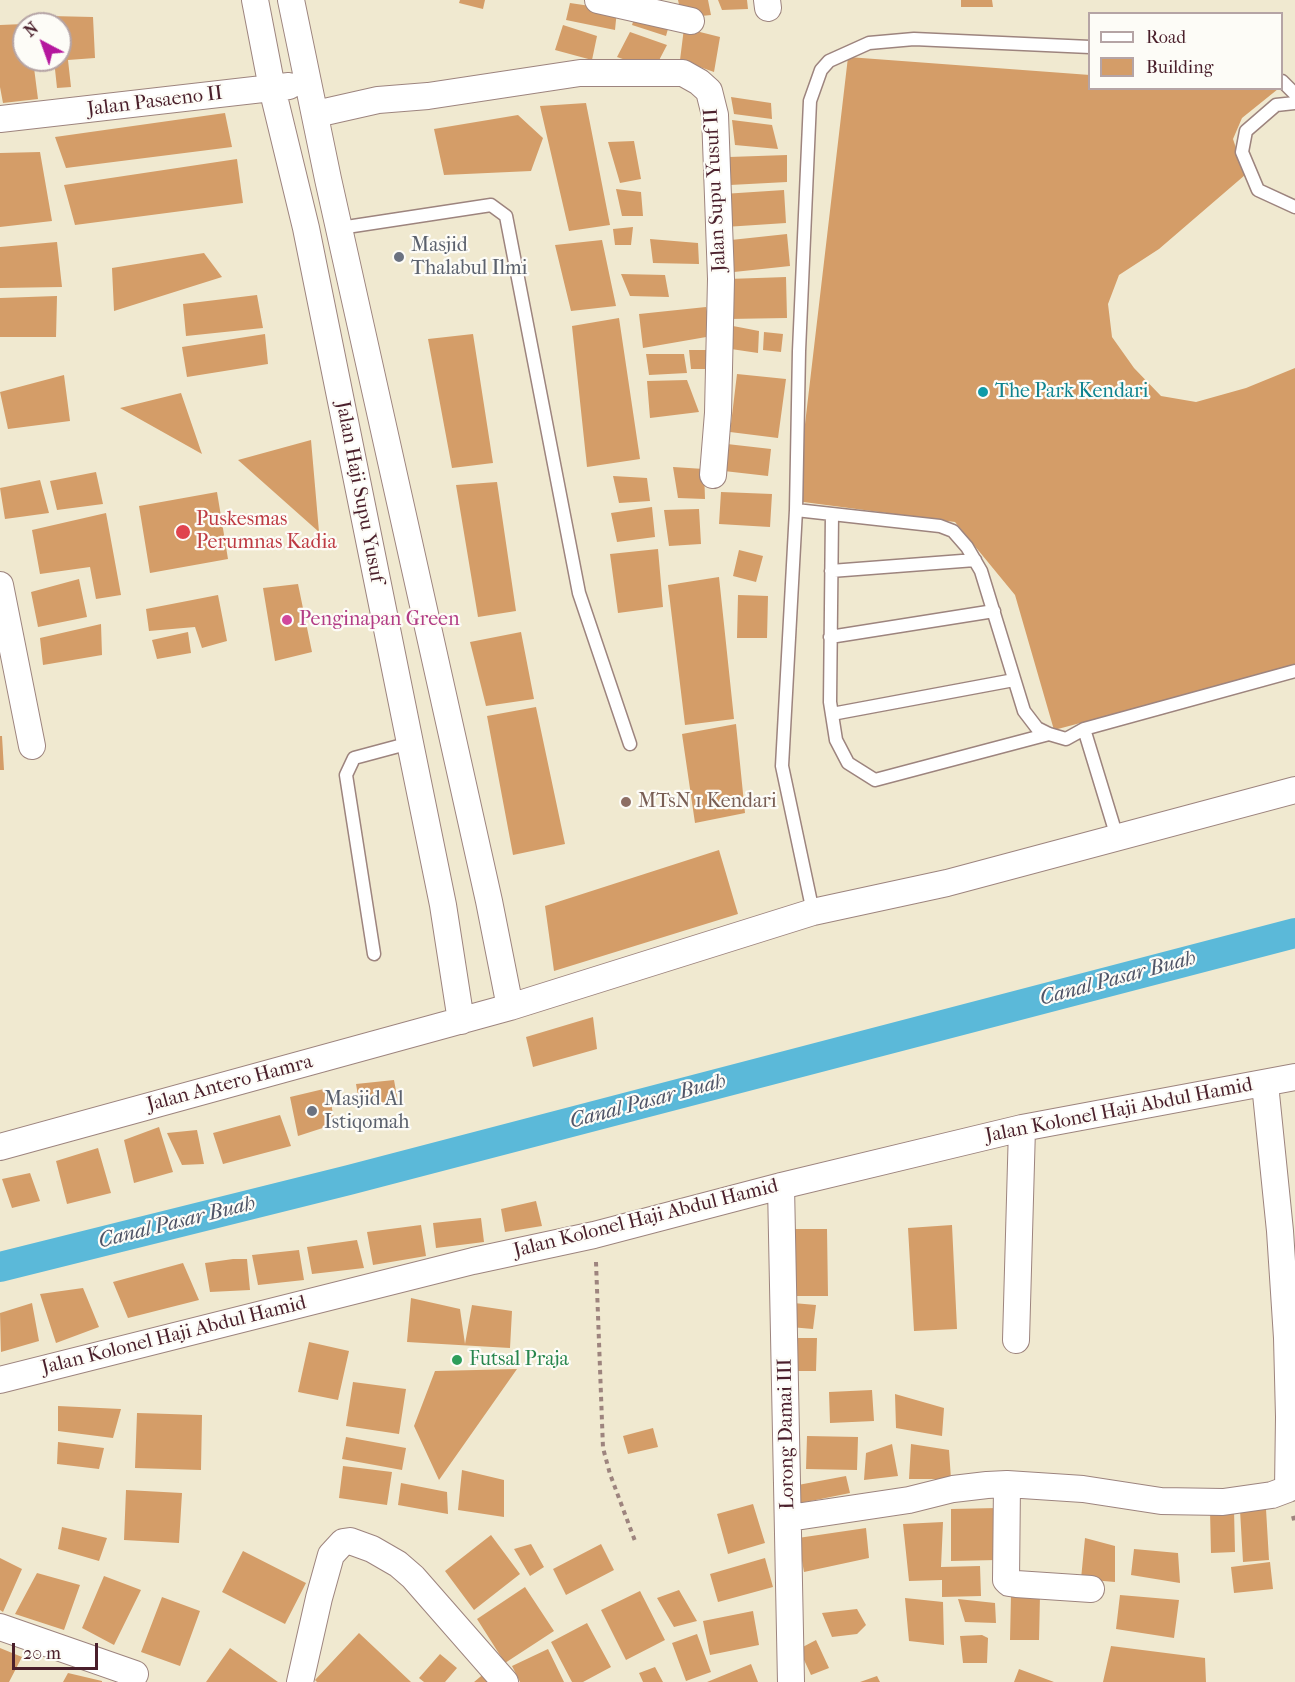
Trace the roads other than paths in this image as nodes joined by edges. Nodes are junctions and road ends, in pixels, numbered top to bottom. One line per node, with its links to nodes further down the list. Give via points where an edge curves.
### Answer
1 (255, 0): 8 (street, Jalan Haji Supu Yusuf)
2 (291, 0): 7 (street, Jalan Haji Supu Yusuf)
3 (598, 0): 4 (street)
4 (691, 21)
5 (1088, 48): 16 (lane, via 914,39 869,43 829,61 821,70 810,101)
6 (1283, 83): 9 (lane)
7 (310, 84): 8 (street, Jalan Pasaeno II); 11 (street, Jalan Haji Supu Yusuf)
8 (272, 88): 12 (street, Jalan Pasaeno II); 28 (street, Jalan Haji Supu Yusuf, via 306,228)
9 (1295, 94)
10 (1295, 103): 13 (lane, via 1276,105 1246,131 1242,152 1258,190)
11 (316, 114): 14 (street, Jalan Haji Supu Yusuf); 15 (street, Jalan Supu Yusuf II, via 378,100 580,74 683,73 709,90 715,115 721,279 718,413)
12 (0, 119)
13 (1295, 207)
14 (340, 228): 29 (lane, via 491,205 506,216 579,593); 35 (street, Jalan Haji Supu Yusuf)
15 (712, 475)
16 (796, 510): 17 (lane); 33 (lane, via 782,766)
17 (832, 514): 18 (lane, via 940,526 953,531); 19 (lane)
18 (975, 560): 19 (lane); 21 (lane)
19 (831, 571): 22 (lane)
20 (0, 585): 30 (street)
21 (993, 611): 22 (lane); 24 (lane)
22 (830, 637): 25 (lane)
23 (1295, 671): 26 (lane)
24 (1014, 680): 25 (lane); 27 (lane, via 1024,711 1037,728)
25 (832, 714): 27 (lane, via 836,740 848,763 875,780)
26 (1084, 729): 27 (lane, via 1066,739); 32 (lane)
27 (1049, 734)
28 (410, 743): 34 (lane, via 354,758 346,775); 36 (street, Jalan Haji Supu Yusuf, via 443,905)
29 (630, 744)
30 (32, 746)
31 (1295, 790): 32 (street, Jalan Antero Hamra)
32 (1118, 837): 33 (street, Jalan Antero Hamra, via 947,883)
33 (813, 912): 35 (street, Jalan Antero Hamra)
34 (374, 954)
35 (510, 1007): 36 (street, Jalan Antero Hamra)
36 (461, 1021): 40 (street, Jalan Antero Hamra)
37 (1295, 1077): 38 (street, Jalan Kolonel Haji Abdul Hamid)
38 (1265, 1084): 39 (street, Jalan Kolonel Haji Abdul Hamid); 44 (street, via 1287,1338 1288,1489 1223,1502 1161,1501 1083,1489)
39 (1022, 1128): 41 (street, Jalan Kolonel Haji Abdul Hamid); 42 (street)
40 (0, 1147)
41 (781, 1186): 43 (street, Jalan Kolonel Haji Abdul Hamid); 45 (street, Lorong Damai III)
42 (1016, 1340)
43 (0, 1380)
44 (1007, 1484): 45 (street, via 953,1489 909,1500); 46 (street, via 1006,1580)
45 (789, 1518): 51 (street, Lorong Damai III)
46 (1091, 1589)
47 (0, 1626): 48 (street)
48 (135, 1674)
49 (300, 1682): 50 (street, via 332,1555 350,1541 398,1564)
50 (505, 1682)
51 (791, 1682)

